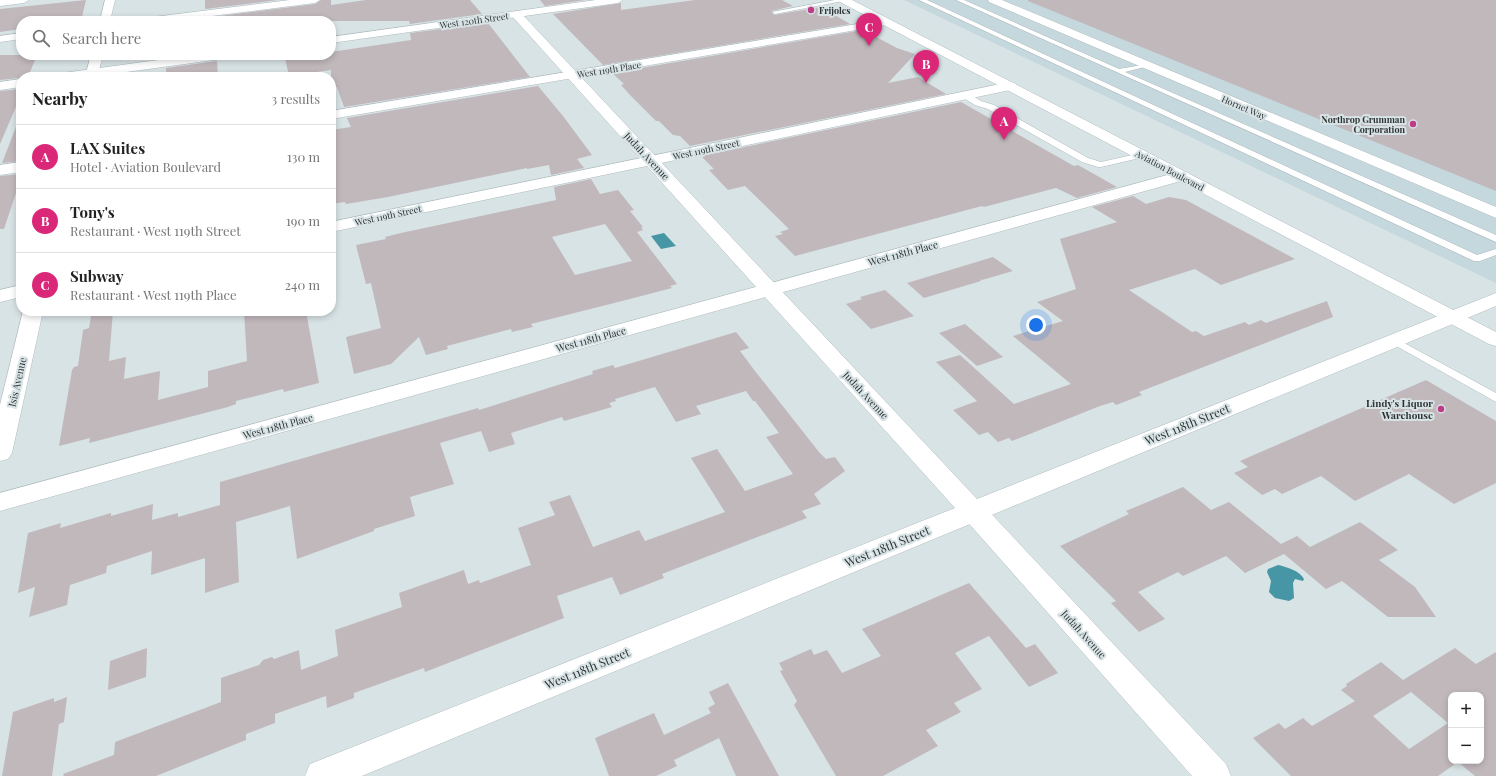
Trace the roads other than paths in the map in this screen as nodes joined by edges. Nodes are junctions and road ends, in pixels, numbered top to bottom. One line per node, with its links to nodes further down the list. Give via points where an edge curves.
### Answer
1 (24, 0): 11 (street)
2 (110, 0): 14 (street)
3 (315, 0): 15 (street)
4 (618, 0): 13 (street, West 120th Street)
5 (802, 0): 6 (lane)
6 (811, 0)
7 (845, 0): 12 (lane); 16 (street, Aviation Boulevard)
8 (922, 0): 27 (lane)
9 (959, 0): 23 (lane)
10 (993, 0): 22 (street, Hornet Way)
11 (0, 3)
12 (775, 12)
13 (516, 14): 19 (street, West 120th Street); 26 (street, Judah Avenue)
14 (106, 16)
15 (186, 16)
16 (888, 22): 26 (street, West 119th Place); 30 (street, Aviation Boulevard)
17 (16, 37): 18 (street)
18 (0, 39)
19 (336, 39)
20 (95, 60): 24 (street)
21 (189, 60): 25 (street)
22 (1146, 65): 23 (lane); 38 (street, Hornet Way)
23 (1118, 71): 27 (lane); 40 (lane)
24 (93, 72)
25 (111, 72)
26 (572, 75): 32 (street, West 119th Place); 34 (street, Judah Avenue)
27 (1088, 78): 41 (lane, via 1477,259)
28 (16, 84): 29 (street)
29 (0, 86)
30 (1010, 86): 31 (street, West 119th Street); 33 (street, Aviation Boulevard)
31 (965, 95): 33 (lane, via 1097,165); 34 (street, West 119th Street)
32 (336, 114)
33 (1141, 155): 37 (street, Aviation Boulevard)
34 (651, 161): 39 (street, West 119th Street); 42 (street, Judah Avenue)
35 (16, 168): 36 (street)
36 (0, 170)
37 (1182, 176): 42 (street, West 118th Place); 47 (street, Aviation Boulevard)
38 (1496, 213)
39 (336, 226)
40 (1496, 239)
41 (1496, 252)
42 (770, 290): 52 (street, West 118th Place); 53 (street, Judah Avenue)
43 (16, 292): 44 (street)
44 (0, 296)
45 (1496, 299): 47 (street, West 118th Street)
46 (32, 316): 51 (street, Isis Avenue)
47 (1453, 317): 48 (street, Aviation Boulevard); 49 (street, West 118th Street)
48 (1496, 340)
49 (1395, 341): 50 (lane); 53 (street, West 118th Street)
50 (1496, 398)
51 (0, 453)
52 (0, 502)
53 (973, 511): 54 (street, West 118th Street); 55 (street, Judah Avenue)
54 (322, 776)
55 (1214, 776)

